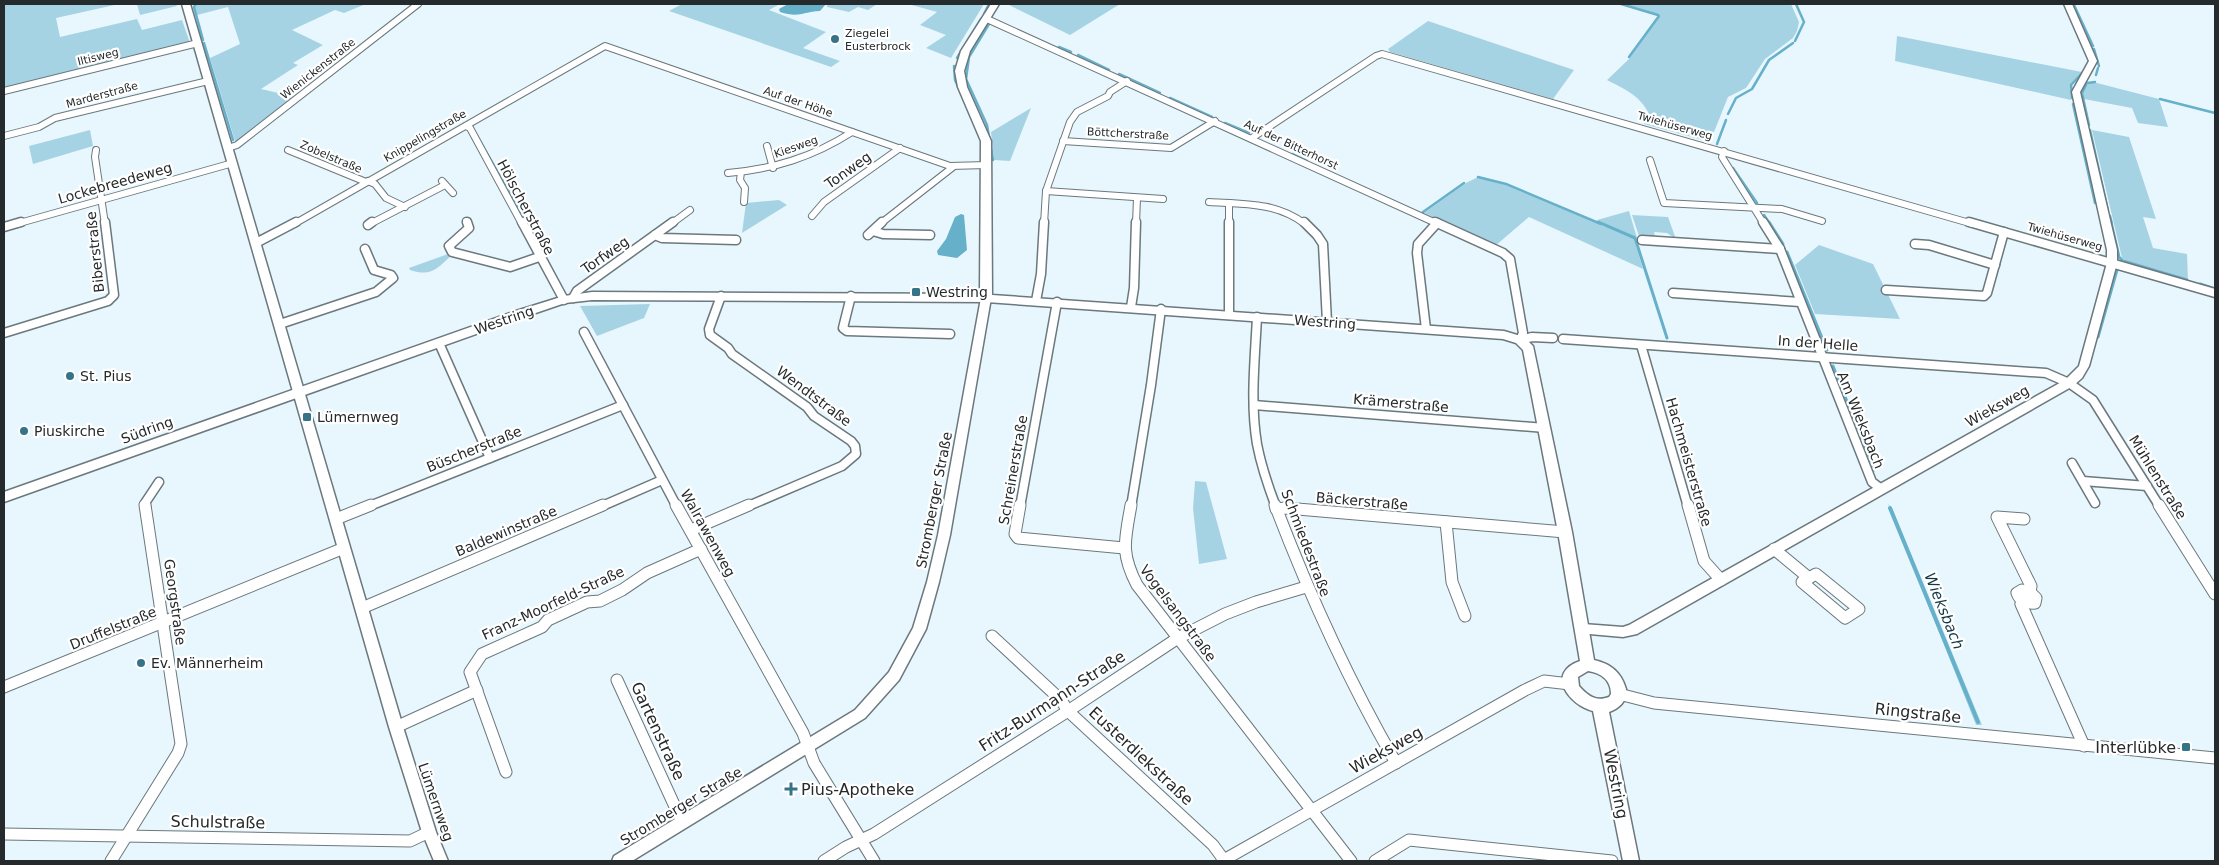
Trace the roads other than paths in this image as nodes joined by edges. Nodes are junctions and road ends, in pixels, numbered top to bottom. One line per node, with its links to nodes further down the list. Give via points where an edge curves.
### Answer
1 (188, 4): 6 (street, Lümernweg)
2 (418, 4): 18 (street, Wienickenstraße, via 237,145)
3 (995, 4): 5 (main road, Stromberger Straße)
4 (2068, 4): 59 (street, Wieksweg, via 2094,61 2076,92)
5 (987, 18): 9 (street, Auf der Bitterhorst); 25 (main road, Stromberger Straße, via 966,50 960,80 982,126)
6 (198, 43): 8 (street, Lümernweg); 10 (street, Iltisweg)
7 (605, 46): 12 (street, Knippelingstraße); 13 (street, Auf der Höhe)
8 (208, 81): 14 (street, Marderstraße, via 55,118 38,127); 18 (street, Lümernweg)
9 (1127, 82): 11 (street, Auf der Bitterhorst); 16 (street, via 1077,112)
10 (4, 90)
11 (1214, 121): 15 (street, Auf der Bitterhorst); 16 (street, Böttcherstraße, via 1171,148)
12 (466, 126): 30 (street, Knippelingstraße); 58 (street, Hölscherstraße, via 470,128)
13 (852, 132): 19 (street, Auf der Höhe); 27 (street, Kiesweg, via 818,154)
14 (4, 136)
15 (1252, 138): 22 (street, Twiehüserweg, via 1382,54); 45 (street, Auf der Bitterhorst)
16 (1063, 141): 31 (street)
17 (767, 146): 27 (street, Kiesweg)
18 (228, 148): 24 (street, Lümernweg)
19 (900, 148): 26 (street, Auf der Höhe); 42 (street, Tonweg, via 824,202)
20 (96, 150): 35 (street, Biberstraße)
21 (288, 150): 30 (street, Zobelstraße)
22 (1724, 151): 40 (street, Am Wieksbach, via 1722,157); 48 (street, Twiehüserweg)
23 (1650, 160): 40 (street, via 1664,203)
24 (233, 163): 35 (street, Lockebreedeweg); 54 (street, Lümernweg)
25 (987, 165): 26 (street, Auf der Höhe); 66 (main road, Stromberger Straße)
26 (952, 167): 49 (street)
27 (773, 168): 28 (street, Kiesweg)
28 (741, 172): 29 (street, Kiesweg); 36 (street)
29 (728, 173)
30 (367, 182): 39 (street, via 375,184 386,198); 54 (street, Knippelingstraße)
31 (1046, 191): 33 (street); 68 (street, via 1041,274)
32 (453, 193): 39 (street, via 443,183)
33 (1137, 198): 34 (street); 71 (street)
34 (1163, 199)
35 (102, 200): 47 (street, Lockebreedeweg); 79 (street, Biberstraße, via 114,295 108,301)
36 (744, 202)
37 (1209, 202): 38 (street)
38 (1229, 204): 73 (street); 75 (street, via 1266,206 1307,223 1317,232 1323,244)
39 (405, 207): 46 (street)
40 (1755, 209): 44 (street, via 1782,209); 57 (street, Am Wieksbach)
41 (690, 210): 50 (street, Torfweg)
42 (812, 216)
43 (466, 221): 58 (street, via 469,228 449,246 452,252 510,267)
44 (1822, 221)
45 (1437, 223): 77 (street, via 1418,244 1416,253); 83 (street, Auf der Bitterhorst, via 1510,259 1523,333)
46 (368, 225)
47 (4, 227)
48 (2004, 232): 59 (street, Twiehüserweg); 60 (street)
49 (870, 233): 51 (street)
50 (655, 235): 52 (street, via 662,238); 67 (street, Torfweg)
51 (930, 235)
52 (736, 240)
53 (1642, 240): 57 (street)
54 (256, 243): 76 (street, Lümernweg)
55 (1915, 244): 60 (street)
56 (365, 249): 76 (street, via 374,270 391,274 392,278 376,292)
57 (1780, 249): 70 (street, Am Wieksbach)
58 (539, 258): 67 (street, Hölscherstraße)
59 (2112, 262): 62 (street, Twiehüserweg); 87 (street, Wieksweg, via 2084,366)
60 (1995, 265): 61 (street, via 1984,296)
61 (1886, 290)
62 (2215, 292)
63 (1673, 293): 70 (street)
64 (721, 296): 65 (main road, Westring); 67 (main road, Westring, via 604,295); 105 (street, Wendtstraße, via 708,329 710,335 851,441 856,454 842,466)
65 (851, 296): 66 (main road, Westring); 80 (street, via 843,328 847,331)
66 (986, 298): 68 (main road, Westring); 131 (street, Stromberger Straße, via 944,535 919,629 894,676 878,696 860,714)
67 (569, 299): 84 (main road, Westring)
68 (1036, 301): 69 (main road, Westring)
69 (1057, 302): 71 (main road, Westring); 108 (street, Schreinerstraße, via 1015,534 1024,539)
70 (1800, 302): 86 (street, Am Wieksbach)
71 (1131, 308): 72 (main road, Westring)
72 (1161, 310): 73 (main road, Westring); 108 (street, Vogelsangstraße)
73 (1228, 314): 74 (main road, Westring)
74 (1257, 317): 75 (main road, Westring); 90 (street, Schmiedestraße)
75 (1327, 322): 77 (main road, Westring)
76 (280, 324): 88 (street, Lümernweg)
77 (1426, 329): 83 (main road, Westring, via 1504,335)
78 (584, 332): 89 (street, Walrawenweg)
79 (4, 333)
80 (950, 334)
81 (1553, 338): 83 (street)
82 (1563, 339): 85 (street, In der Helle)
83 (1520, 340): 91 (main road, via 1529,349)
84 (439, 342): 88 (main road, Westring); 92 (street)
85 (1642, 345): 86 (street, In der Helle); 112 (street, Hachmeisterstraße, via 1704,561)
86 (1822, 358): 87 (street, In der Helle, via 2046,373); 98 (street, Am Wieksbach, via 1872,482)
87 (2069, 383): 97 (street, Mühlenstraße, via 2093,400); 98 (street, Wieksweg)
88 (300, 392): 99 (main road, Südring); 102 (street, Lümernweg)
89 (623, 405): 92 (street, Büscherstraße); 94 (street, Walrawenweg)
90 (1254, 405): 91 (street, Krämerstraße); 101 (street, Schmiedestraße, via 1260,459)
91 (1545, 428): 106 (main road)
92 (490, 458): 102 (street, Büscherstraße)
93 (2072, 463): 95 (street)
94 (662, 480): 105 (street, Walrawenweg); 115 (street, Baldewinstraße)
95 (2083, 481): 97 (street); 100 (street)
96 (159, 482): 117 (street, Georgstraße, via 146,503)
97 (2147, 486): 114 (street, Mühlenstraße)
98 (1880, 488): 110 (street, Wieksweg)
99 (4, 496)
100 (2095, 503)
101 (1276, 509): 104 (street, Bäckerstraße); 113 (street, Schmiedestraße)
102 (336, 518): 107 (street, Lümernweg)
103 (2024, 520): 130 (street, via 1997,518 2031,586 2030,592 2019,591 2018,596 2024,602 2022,604)
104 (1446, 522): 106 (street, Bäckerstraße); 116 (street, via 1452,586)
105 (691, 530): 109 (street, Walrawenweg)
106 (1565, 532): 118 (main road)
107 (344, 548): 115 (street, Lümernweg); 117 (street, Druffelstraße)
108 (1124, 548): 120 (street, Vogelsangstraße, via 1127,566 1135,582)
109 (701, 549): 125 (street, Franz-Moorfeld-Straße, via 647,573 600,601 587,602 482,654 470,672); 131 (street, Walrawenweg)
110 (1774, 549): 111 (street); 112 (street, Wieksweg)
111 (1809, 578): 111 (street, via 1816,574 1860,609 1845,618 1802,582)
112 (1721, 580): 118 (street, Wieksweg, via 1632,630)
113 (1306, 587): 120 (street, Fritz-Burmann-Straße, via 1256,602); 133 (street, Schmiedestraße, via 1369,717)
114 (2215, 594)
115 (362, 608): 129 (street, Lümernweg)
116 (1465, 616)
117 (163, 623): 124 (street, Druffelstraße); 139 (street, Georgstraße, via 181,744)
118 (1583, 629): 121 (main road)
119 (992, 636): 128 (street, Eusterdiekstraße)
120 (1178, 638): 128 (street, Fritz-Burmann-Straße); 135 (street, Vogelsangstraße)
121 (1588, 665): 123 (main road, via 1574,670); 126 (main road, via 1598,667 1614,678)
122 (617, 680): 136 (street, Gartenstraße)
123 (1570, 684): 127 (main road, via 1580,699); 133 (street, Wieksweg, via 1544,681)
124 (4, 688)
125 (476, 690): 129 (street); 134 (street, Franz-Moorfeld-Straße)
126 (1619, 694): 127 (main road, via 1616,701); 130 (street, Ringstraße, via 1654,703)
127 (1600, 706): 150 (main road, Westring)
128 (1068, 711): 140 (street, Fritz-Burmann-Straße); 146 (street, Eusterdiekstraße, via 1213,845)
129 (396, 727): 137 (street, Lümernweg)
130 (2084, 746): 132 (street, Ringstraße)
131 (808, 747): 136 (street, Stromberger Straße); 140 (street, Walrawenweg, via 814,763)
132 (2215, 758)
133 (1396, 763): 135 (street, Wieksweg)
134 (506, 772)
135 (1312, 810): 146 (street, Wieksweg); 147 (street, Vogelsangstraße)
136 (682, 822): 143 (street, Stromberger Straße)
137 (429, 832): 139 (street, Schulstraße, via 410,841); 142 (street, Lümernweg)
138 (4, 834): 139 (street, Schulstraße)
139 (126, 837): 141 (street, Georgstraße)
140 (861, 840): 144 (street, Fritz-Burmann-Straße); 145 (street, Walrawenweg)
141 (111, 861)
142 (442, 861)
143 (619, 861)
144 (824, 861)
145 (874, 861)
146 (1223, 861)
147 (1351, 861)
148 (1375, 861): 149 (street, via 1409,840)
149 (1612, 861)
150 (1631, 861)

